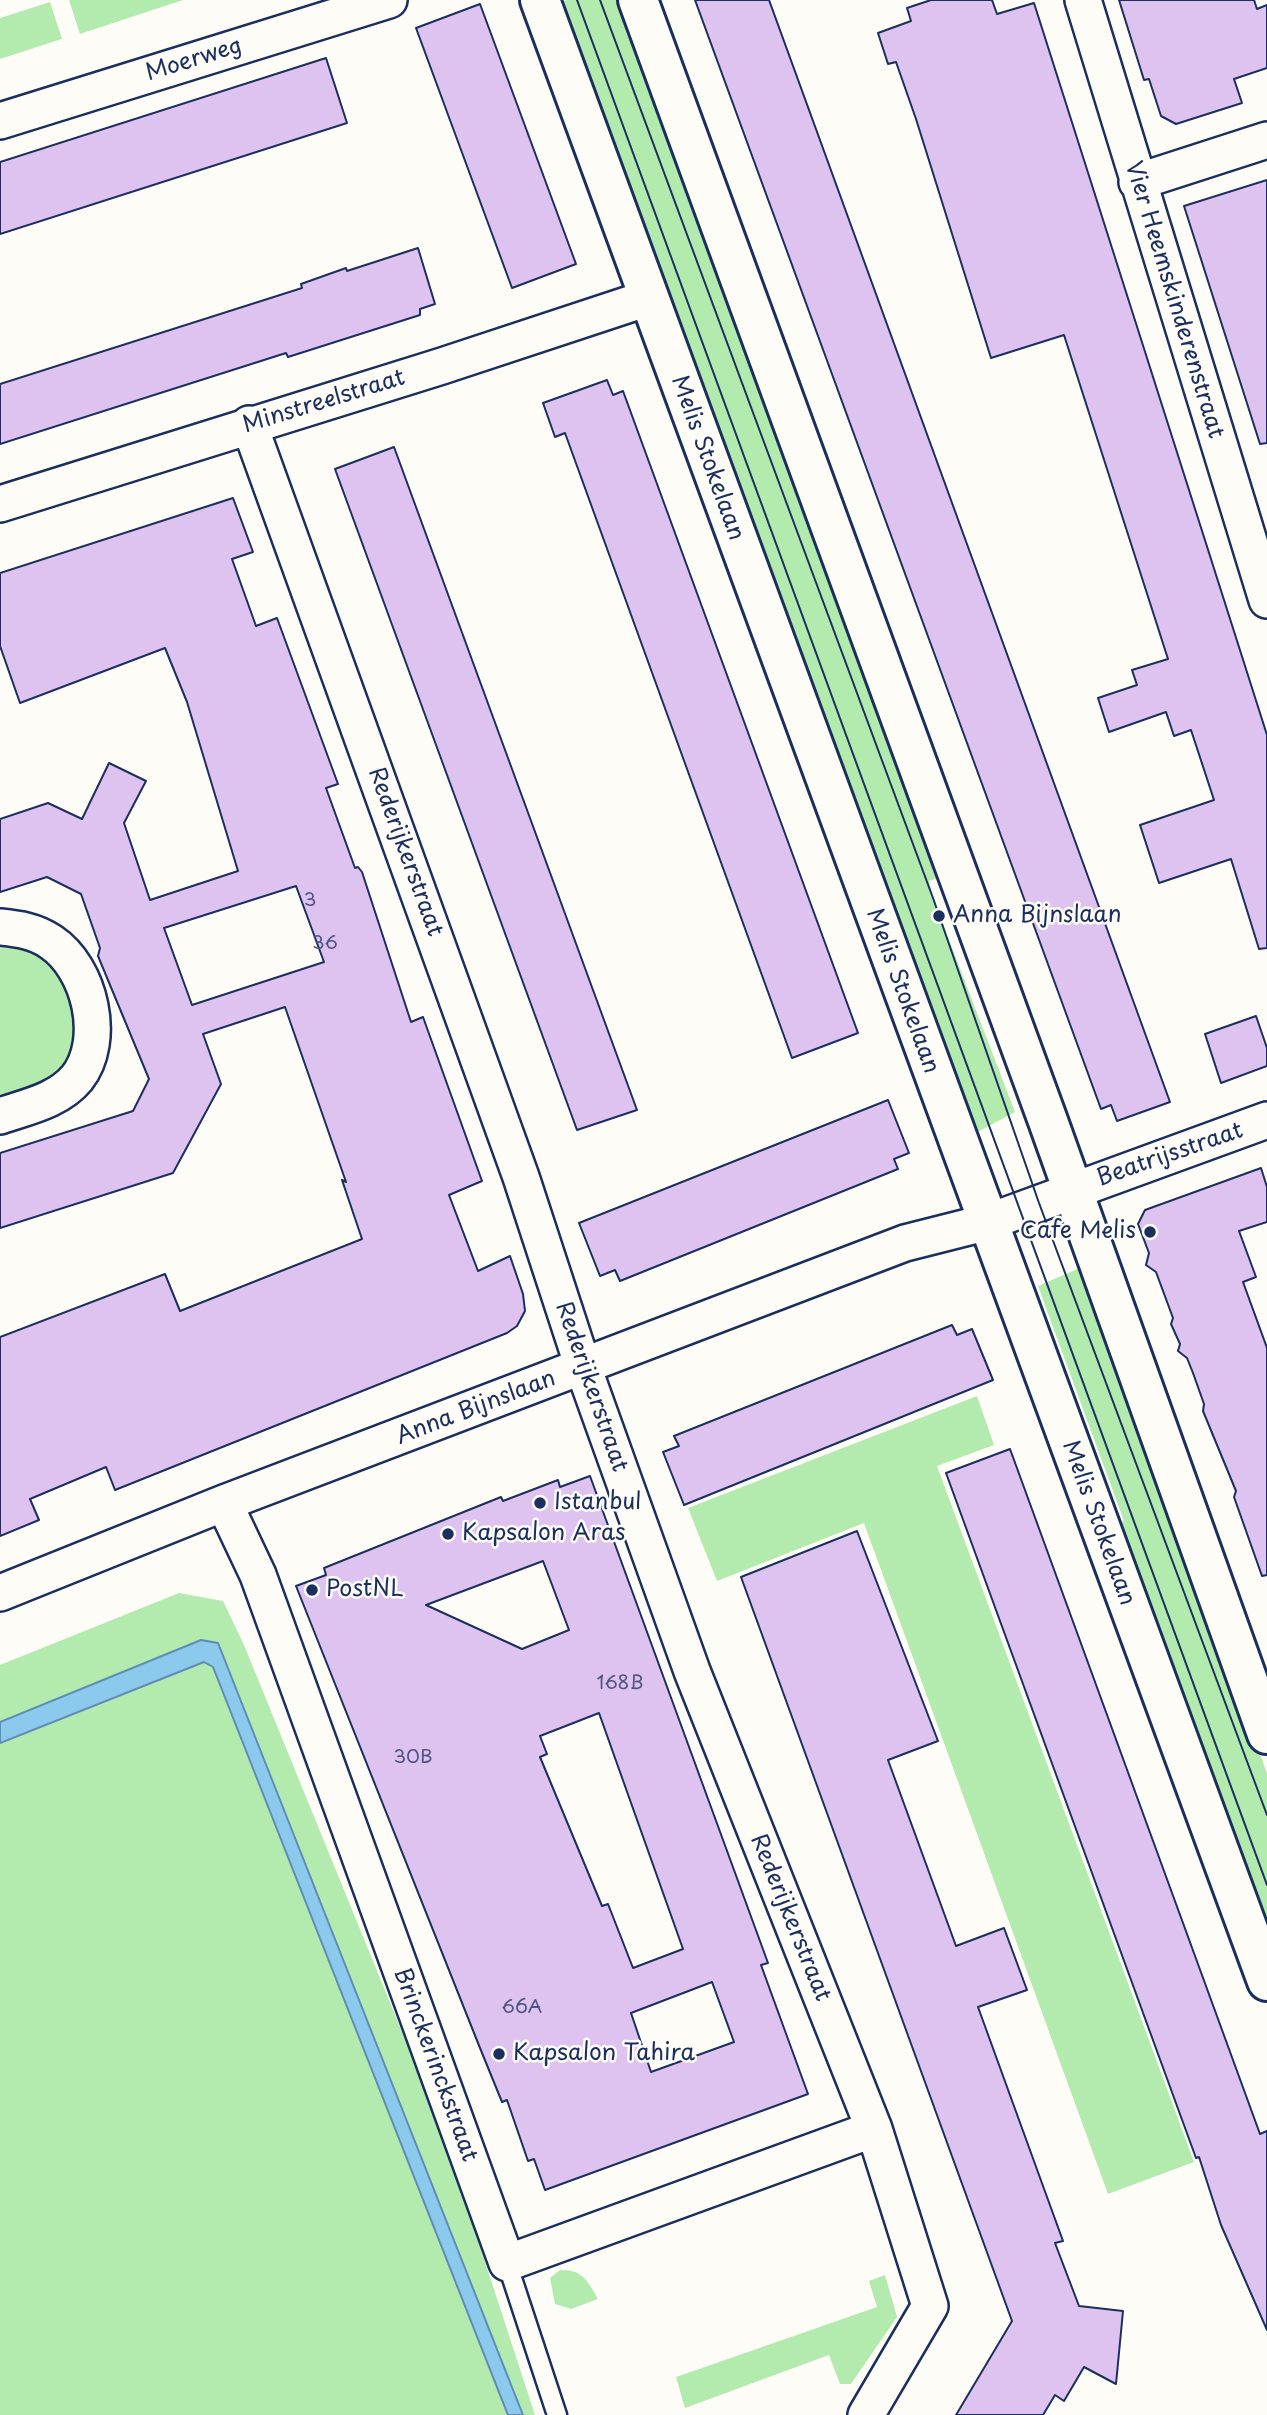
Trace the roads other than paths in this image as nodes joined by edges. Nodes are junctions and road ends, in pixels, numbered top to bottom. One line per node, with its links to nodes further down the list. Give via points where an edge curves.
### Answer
1 (389, 0): 5 (street, Moerweg)
2 (540, 0): 8 (street, Melis Stokelaan)
3 (638, 0): 16 (street)
4 (1083, 0): 7 (street, Vier Heemskinderenstraat)
5 (0, 121)
6 (1267, 140): 7 (street)
7 (1138, 181): 11 (street, Vier Heemskinderenstraat)
8 (648, 298): 9 (street, Minstreelstraat); 17 (street, Melis Stokelaan)
9 (249, 424): 10 (street, Minstreelstraat); 18 (street, Rederijkerstraat, via 521,1177)
10 (0, 504)
11 (1253, 504): 12 (street, Vier Heemskinderenstraat)
12 (1267, 600)
13 (0, 927): 14 (street, via 29,931 53,943 74,966 89,998 91,1045 77,1078 53,1098)
14 (0, 1116)
15 (1267, 1120): 16 (street, Beatrijsstraat)
16 (1072, 1189): 17 (street, Anna Bijnslaan); 21 (street)
17 (988, 1222): 18 (street, Anna Bijnslaan, via 905,1244); 22 (street, Melis Stokelaan)
18 (583, 1367): 19 (street, Anna Bijnslaan); 23 (street, Rederijkerstraat, via 692,1671)
19 (224, 1503): 20 (street, Anna Bijnslaan); 24 (street, Brinckerinckstraat, via 258,1575)
20 (0, 1593)
21 (1267, 1734)
22 (1267, 1981)
23 (874, 2129): 24 (street); 26 (street, Rederijkerstraat, via 930,2306)
24 (506, 2263): 25 (lane)
25 (557, 2415)
26 (866, 2415)

